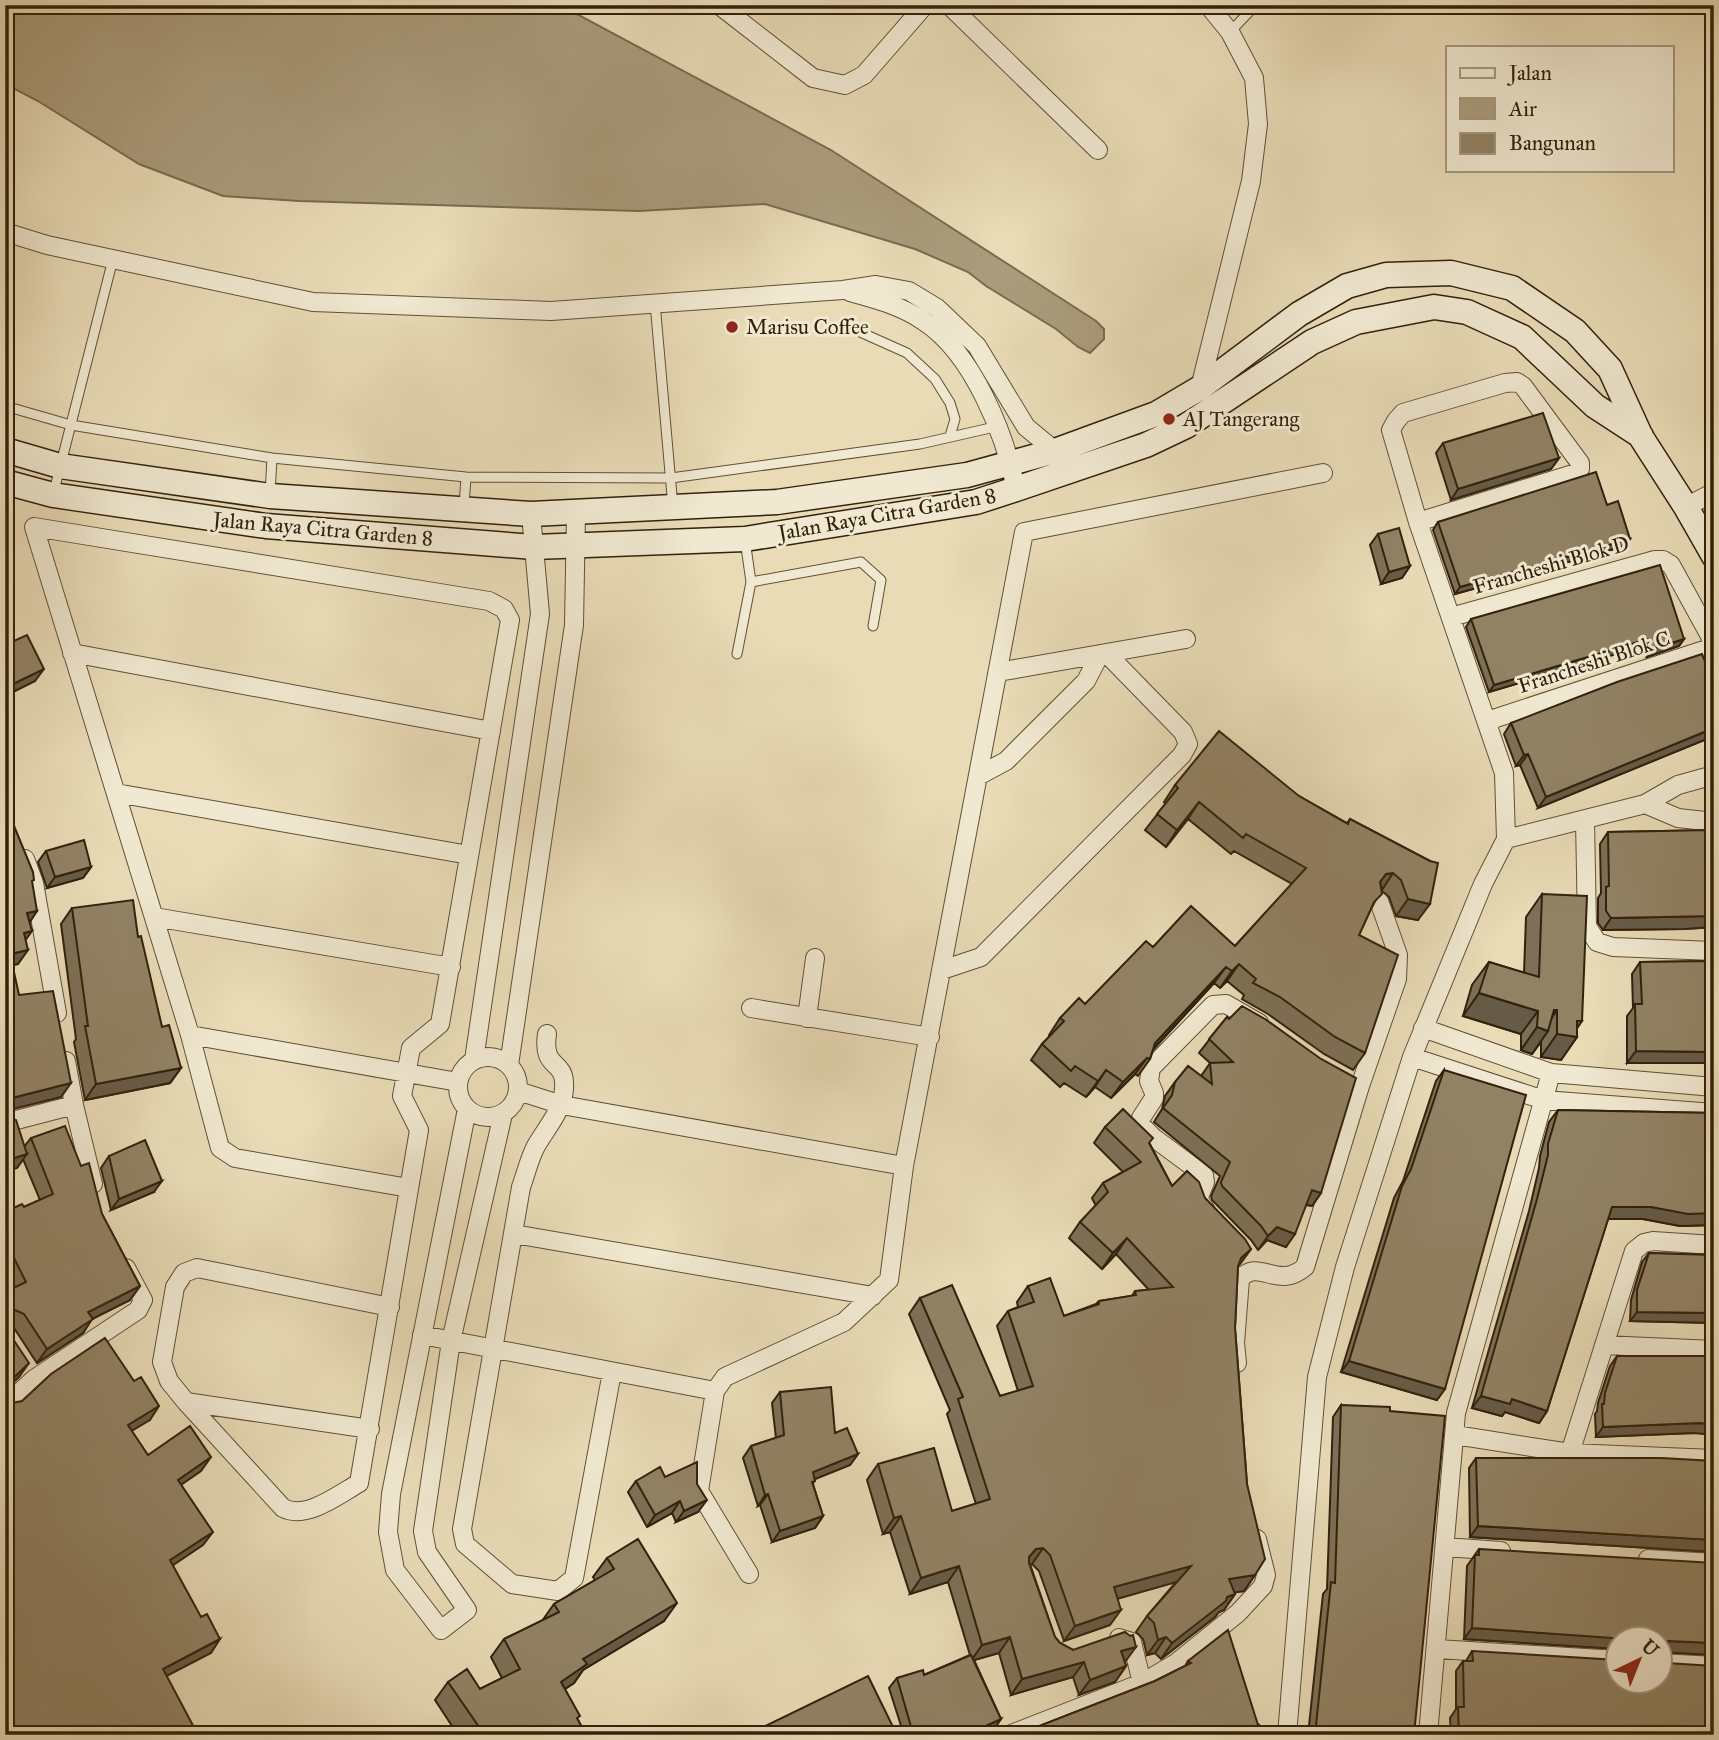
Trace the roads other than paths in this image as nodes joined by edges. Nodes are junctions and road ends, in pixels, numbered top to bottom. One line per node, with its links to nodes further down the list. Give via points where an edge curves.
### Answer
1 (719, 5): 2 (street, via 813,78 845,85 864,75)
2 (925, 5)
3 (948, 5): 7 (street)
4 (1208, 5): 6 (street)
5 (1252, 5): 6 (lane)
6 (1230, 32): 13 (street, via 1254,78 1258,124 1251,181)
7 (1098, 150)
8 (5, 232): 9 (street)
9 (113, 259): 11 (street, via 313,302 551,311); 15 (lane)
10 (843, 290): 11 (street); 16 (street, via 892,304 926,322 954,350); 20 (street, via 876,285 909,291 937,308 977,346 1026,427)
11 (655, 303): 26 (lane)
12 (860, 332): 17 (lane, via 907,353 935,379 955,419)
13 (1205, 399): 18 (street, Jalan Raya Citra Garden 8, via 1356,322 1434,307 1467,312 1522,337 1595,406); 18 (street, Jalan Raya Citra Garden 8, via 1299,314 1347,286 1386,275 1451,273 1512,288 1576,331 1610,369); 20 (street, Jalan Raya Citra Garden 8); 28 (street, Jalan Raya Citra Garden 8, via 1186,426 1146,445)
14 (5, 405): 15 (lane)
15 (71, 425): 21 (lane); 23 (lane)
16 (999, 426): 17 (lane); 22 (street)
17 (950, 436): 26 (lane)
18 (1641, 436): 32 (street)
19 (5, 450): 23 (street, Jalan Raya Citra Garden 8)
20 (1055, 451): 22 (street, Jalan Raya Citra Garden 8)
21 (272, 458): 25 (lane); 31 (lane)
22 (1011, 465): 28 (street); 34 (street, Jalan Raya Citra Garden 8, via 777,502)
23 (60, 466): 30 (lane); 31 (street, Jalan Raya Citra Garden 8)
24 (1323, 473): 50 (street, via 1024,532)
25 (466, 477): 26 (lane); 33 (lane)
26 (671, 478): 34 (lane)
27 (5, 482): 30 (street, Jalan Raya Citra Garden 8)
28 (1016, 489): 38 (street, Jalan Raya Citra Garden 8, via 976,502)
29 (1714, 492): 32 (street)
30 (53, 495): 39 (street, Jalan Raya Citra Garden 8, via 266,526)
31 (270, 496): 33 (street, Jalan Raya Citra Garden 8)
32 (1686, 506): 41 (street)
33 (464, 508): 36 (street, Jalan Raya Citra Garden 8)
34 (673, 508): 35 (street, Jalan Raya Citra Garden 8)
35 (576, 513): 36 (street, Jalan Raya Citra Garden 8); 40 (street)
36 (531, 514): 39 (street)
37 (1418, 522): 37 (street, via 1391,430 1404,413 1517,382 1580,463 1576,473); 43 (street)
38 (745, 539): 40 (street, Jalan Raya Citra Garden 8); 42 (lane)
39 (534, 547): 40 (street, Jalan Raya Citra Garden 8); 76 (street, via 540,614)
40 (576, 547): 77 (street, via 574,625)
41 (1714, 556)
42 (751, 582): 44 (lane, via 861,562 881,580); 49 (lane)
43 (1451, 617): 46 (street, Francheshi Blok D, via 1663,560 1671,565); 51 (street)
44 (873, 626)
45 (1186, 639): 48 (street)
46 (1712, 643): 51 (street, Francheshi Blok C, via 1707,649)
47 (72, 653): 52 (street); 52 (street, via 34,527 497,604 510,620); 55 (street)
48 (1103, 653): 50 (street); 54 (street, via 1086,681 1006,761); 67 (street, via 1183,732 1188,744 981,957)
49 (737, 654)
50 (998, 672): 54 (street)
51 (1487, 721): 59 (street, via 1504,773)
52 (491, 731): 61 (street)
53 (1714, 775): 56 (street, via 1678,785)
54 (978, 776): 67 (street)
55 (116, 793): 61 (street); 63 (street)
56 (1645, 804): 57 (street); 58 (street, via 1678,818)
57 (1585, 820): 59 (street); 64 (street, via 1587,926 1597,942 1613,947)
58 (1714, 822)
59 (1506, 839): 70 (street)
60 (20, 847): 86 (street, via 34,883)
61 (469, 855): 66 (street)
62 (1380, 901): 82 (street, via 1398,955 1397,979)
63 (153, 917): 66 (street); 73 (street)
64 (1714, 951)
65 (815, 958): 69 (street)
66 (451, 967): 78 (street, via 440,1024 411,1048)
67 (942, 970): 74 (street)
68 (751, 1008): 69 (street)
69 (807, 1018): 74 (street)
70 (1423, 1028): 75 (street); 79 (street)
71 (1269, 1030): 95 (street, via 1226,1004 1213,1005 1148,1075 1154,1098 1140,1124 1204,1175 1198,1199)
72 (547, 1034): 87 (street, via 545,1049 565,1081)
73 (190, 1035): 78 (street); 93 (street, via 223,1152 235,1158)
74 (930, 1037): 92 (street)
75 (1412, 1057): 85 (street); 130 (street, via 1345,1267 1317,1377)
76 (474, 1060): 77 (street, via 492,1056); 81 (street, via 466,1065)
77 (509, 1065): 84 (street)
78 (407, 1073): 81 (street); 93 (street, via 402,1096 419,1127)
79 (1551, 1073): 83 (street); 85 (street)
80 (1342, 1077): 82 (street)
81 (458, 1082): 88 (street)
82 (1360, 1086): 100 (street, via 1306,1267 1284,1278)
83 (1714, 1087)
84 (518, 1091): 87 (street); 90 (street)
85 (1544, 1100): 89 (street); 114 (street, via 1461,1391)
86 (74, 1105): 91 (street); 94 (street)
87 (562, 1105): 92 (street); 96 (street, via 535,1148 521,1188)
88 (467, 1109): 90 (street, via 484,1117); 103 (street)
89 (1714, 1112)
90 (503, 1114): 104 (street)
91 (5, 1123)
92 (904, 1166): 101 (street, via 889,1280)
93 (409, 1188): 102 (street)
94 (96, 1197)
95 (1218, 1222)
96 (514, 1234): 101 (street); 106 (street)
97 (1714, 1245): 105 (street, via 1653,1241 1634,1251)
98 (1247, 1254): 100 (street)
99 (120, 1256): 112 (street, via 143,1300 138,1310 30,1374)
100 (1257, 1270): 109 (street, via 1240,1279 1235,1343)
101 (873, 1296): 110 (street, via 844,1322 725,1377)
102 (390, 1307): 111 (street, via 197,1268 184,1273 175,1287 162,1362 169,1381); 113 (street)
103 (422, 1335): 104 (street); 104 (street, via 391,1493 388,1532 395,1570 441,1630 467,1610 426,1552 423,1531)
104 (451, 1341): 106 (street)
105 (1604, 1345): 107 (street); 115 (street)
106 (494, 1350): 108 (street); 108 (street, via 462,1529 465,1544 512,1584 558,1591 574,1578)
107 (1714, 1350)
108 (612, 1372): 110 (street)
109 (1238, 1382)
110 (715, 1391): 122 (street, via 699,1491)
111 (186, 1402): 113 (street); 113 (street, via 292,1513 303,1512 359,1483)
112 (5, 1406)
113 (370, 1429)
114 (1454, 1435): 115 (street); 118 (street)
115 (1570, 1453): 116 (street)
116 (1714, 1459)
117 (1254, 1525): 128 (street, via 1266,1575 1264,1586 1226,1630)
118 (1445, 1547): 119 (street); 124 (street)
119 (1512, 1551)
120 (1633, 1558): 121 (street)
121 (1714, 1563)
122 (749, 1574)
123 (1101, 1641): 128 (street, via 1114,1636 1132,1642)
124 (1437, 1648): 125 (street); 131 (street)
125 (1604, 1659)
126 (1674, 1664): 127 (street)
127 (1714, 1666)
128 (1143, 1683): 129 (street)
129 (1009, 1735)
130 (1287, 1735)
131 (1428, 1735)

